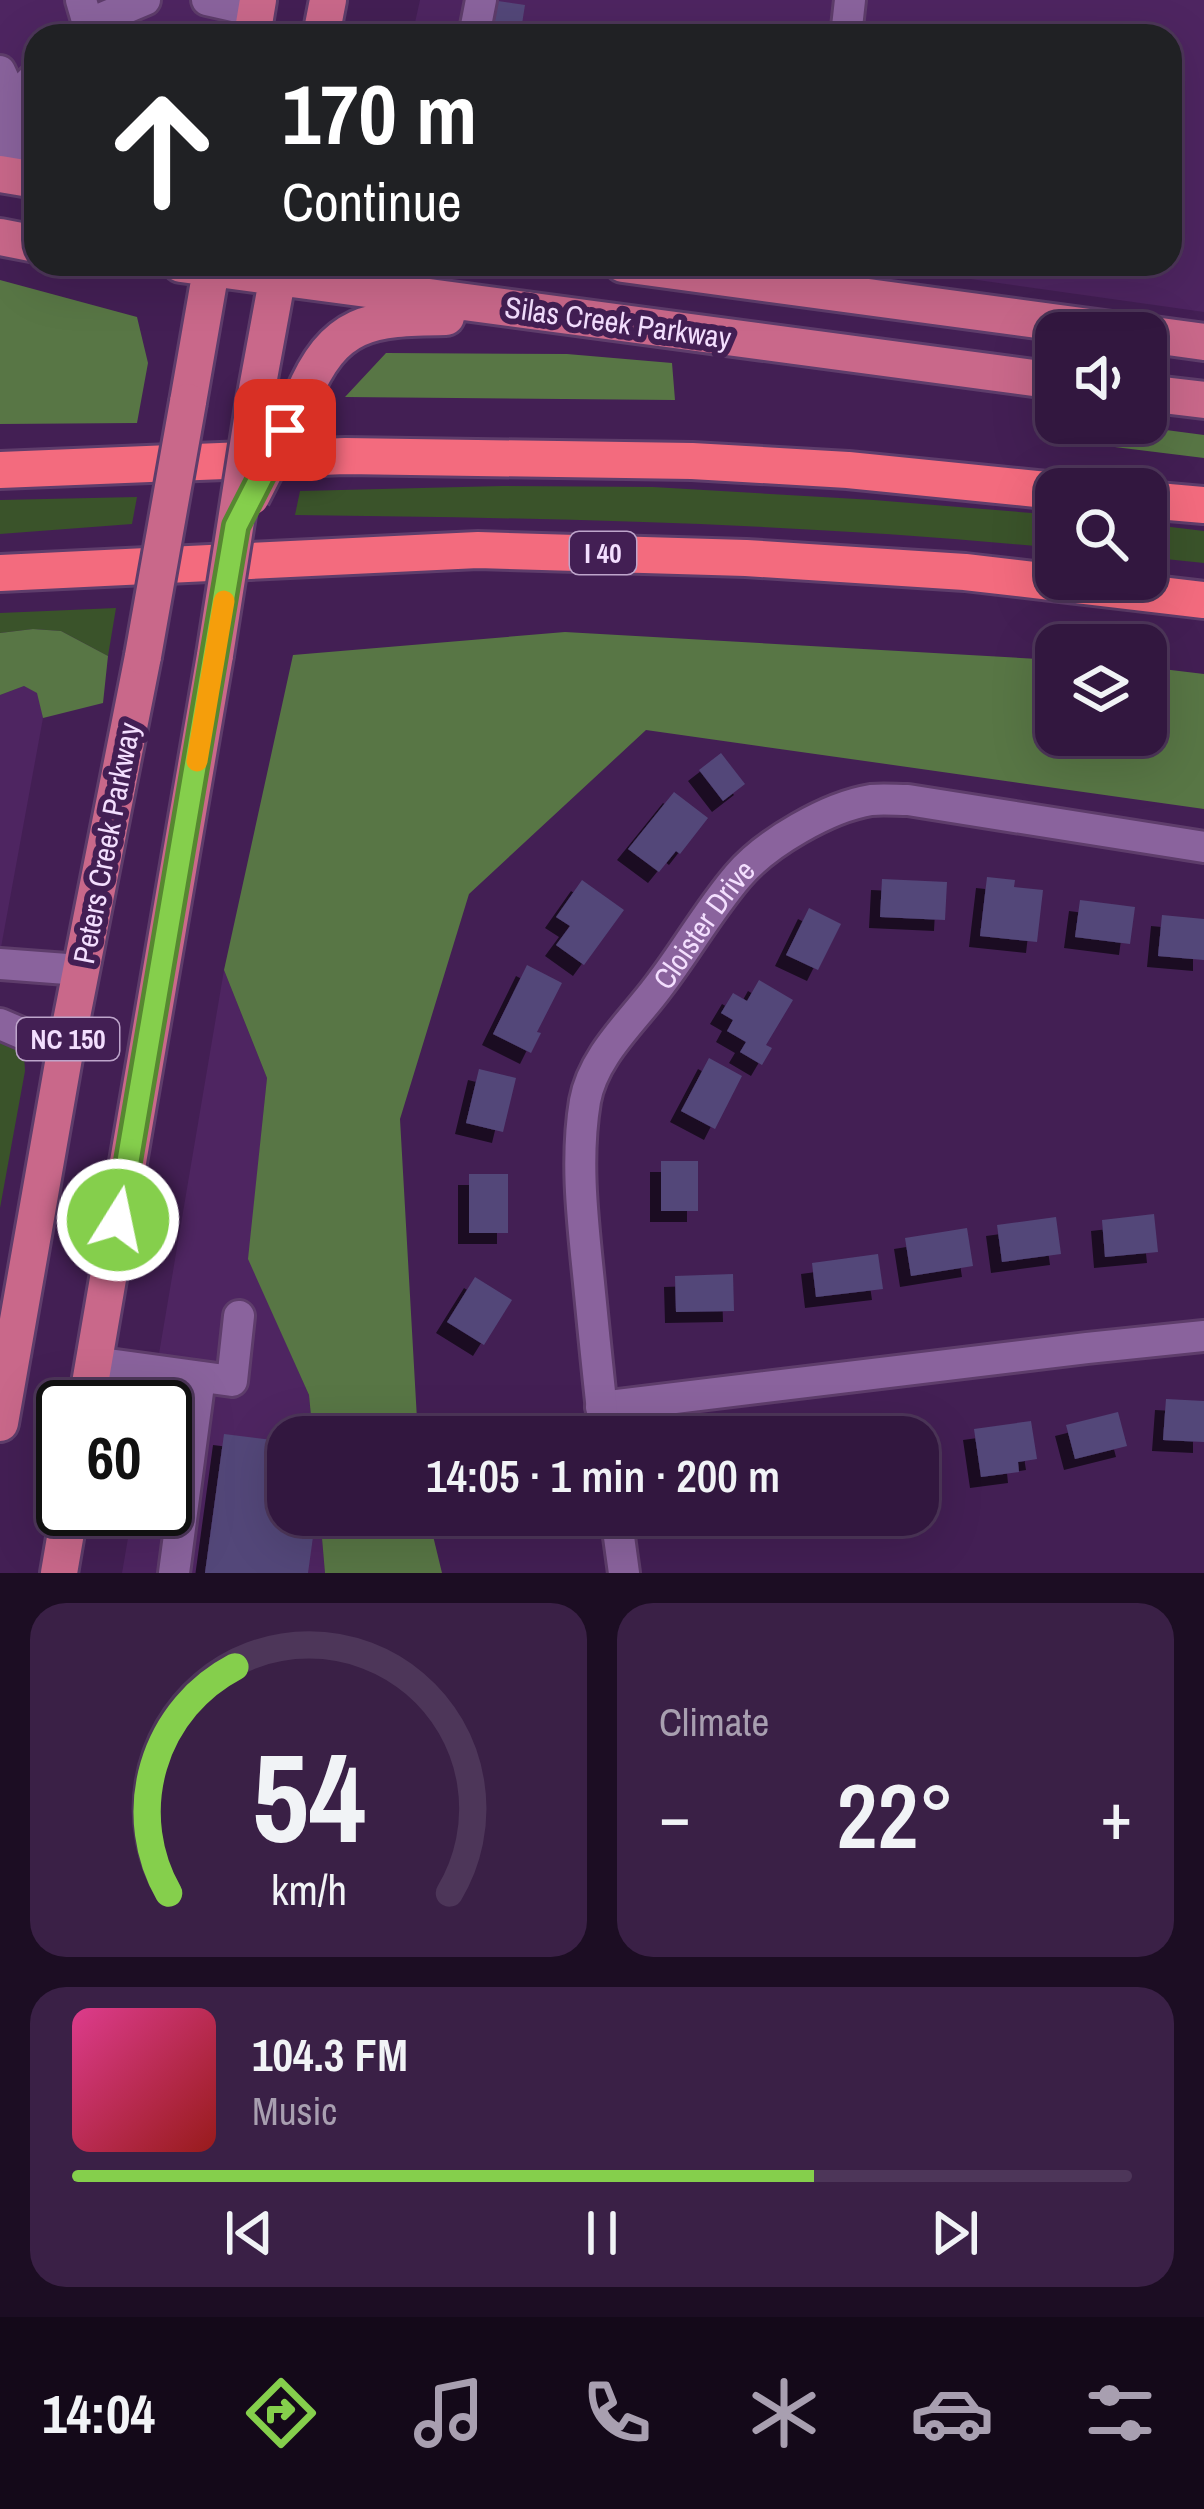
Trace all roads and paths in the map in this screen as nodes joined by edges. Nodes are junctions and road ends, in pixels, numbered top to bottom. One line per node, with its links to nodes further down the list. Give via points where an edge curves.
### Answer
1 (145, 0): 4 (street)
2 (207, 0): 3 (street)
3 (255, 16)
4 (82, 20)
5 (4, 91): 6 (street)
6 (16, 176)
7 (200, 276): 27 (main road, Peters Creek Parkway / NC 150, bridge, via 188,402)
8 (278, 276): 22 (main road, NC 150, bridge)
9 (317, 276): 11 (main road, Silas Creek Parkway)
10 (821, 278): 12 (main road, Silas Creek Parkway)
11 (573, 316): 15 (main road, Silas Creek Parkway); 22 (main road, bridge, via 382,319 357,328 313,371)
12 (1035, 316)
13 (1167, 337): 14 (main road)
14 (1204, 342)
15 (1035, 378)
16 (1167, 396): 17 (main road)
17 (1204, 400)
18 (0, 470): 19 (highway, via 345,456 692,461)
19 (1035, 488)
20 (1167, 502): 21 (highway)
21 (1204, 506)
22 (236, 526): 32 (main road, NC 150, bridge)
23 (0, 573): 24 (highway, I 40, via 478,550 965,572)
24 (1204, 600)
25 (1204, 847): 35 (street, Cloister Drive, via 870,800 799,830 741,872 605,1054 585,1097 581,1205)
26 (0, 964): 27 (street)
27 (80, 970): 29 (main road, Peters Creek Parkway / NC 150)
28 (0, 1024): 29 (street)
29 (65, 1052): 37 (main road, Peters Creek Parkway / NC 150)
30 (239, 1316): 33 (street, via 232,1381)
31 (1204, 1336): 36 (street)
32 (94, 1362): 33 (street); 34 (main road, NC 150)
33 (200, 1377): 41 (street)
34 (91, 1380)
35 (602, 1416)
36 (642, 1416)
37 (0, 1423)
38 (65, 1536): 40 (main road)
39 (619, 1536): 42 (street)
40 (59, 1573)
41 (174, 1573)
42 (623, 1573)

